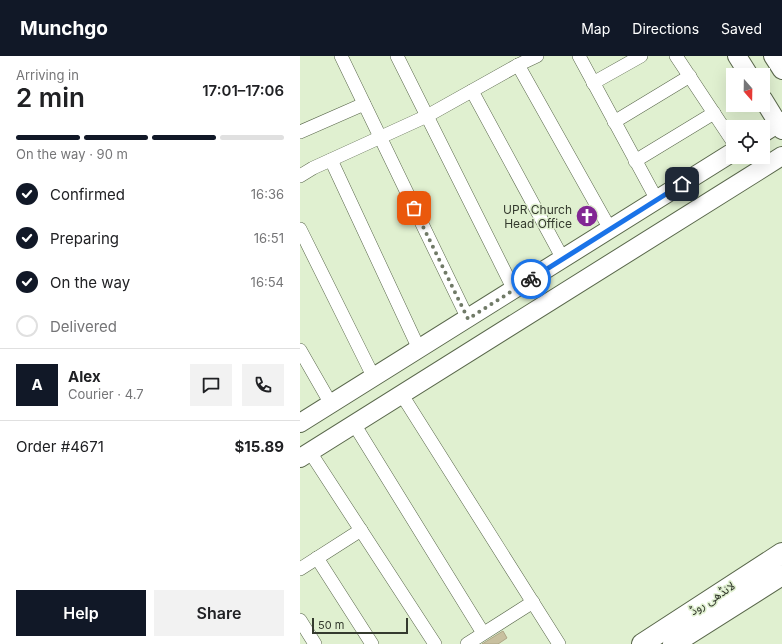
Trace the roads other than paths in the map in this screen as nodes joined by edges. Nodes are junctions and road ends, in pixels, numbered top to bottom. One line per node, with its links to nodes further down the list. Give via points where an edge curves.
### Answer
1 (341, 56): 15 (street)
2 (396, 56): 18 (street)
3 (537, 56): 9 (street)
4 (579, 56): 13 (street)
5 (641, 56): 13 (street)
6 (676, 56): 12 (street)
7 (737, 56): 10 (street)
8 (773, 56): 11 (street)
9 (518, 65): 14 (street); 31 (street)
10 (745, 68)
11 (782, 70)
12 (690, 76): 17 (street); 19 (street)
13 (593, 83): 19 (street)
14 (472, 91): 18 (street); 33 (street)
15 (364, 104): 21 (street); 23 (street)
16 (769, 112): 20 (street)
17 (714, 114): 22 (street); 27 (street)
18 (426, 116): 23 (street); 34 (street)
19 (614, 122): 27 (street)
20 (776, 127)
21 (300, 132)
22 (726, 132)
23 (380, 138): 26 (street); 35 (street)
24 (726, 156): 29 (street)
25 (782, 156): 32 (street)
26 (331, 160): 28 (street); 37 (street)
27 (636, 161): 29 (street)
28 (300, 176)
29 (657, 200): 31 (street)
30 (300, 229): 38 (street)
31 (608, 231): 32 (street); 33 (street)
32 (623, 255): 39 (street)
33 (563, 259): 34 (street)
34 (514, 290): 35 (street)
35 (468, 319): 37 (street)
36 (300, 350): 40 (street)
37 (419, 350): 38 (street)
38 (374, 378): 40 (street)
39 (402, 395): 42 (street); 49 (street)
40 (328, 406): 41 (street); 42 (street)
41 (300, 423)
42 (347, 428): 43 (street); 51 (street)
43 (305, 455): 44 (street)
44 (361, 530): 46 (street); 54 (street)
45 (782, 553): 57 (main road, لانڈھی روڈ)
46 (317, 558): 47 (street); 53 (street)
47 (300, 569)
48 (782, 575): 58 (main road, لانڈھی روڈ)
49 (533, 602): 51 (street); 56 (street)
50 (300, 620): 52 (street)
51 (482, 633): 55 (street)
52 (315, 644)
53 (372, 644)
54 (435, 644)
55 (467, 644)
56 (559, 644)
57 (642, 644)
58 (673, 644)

